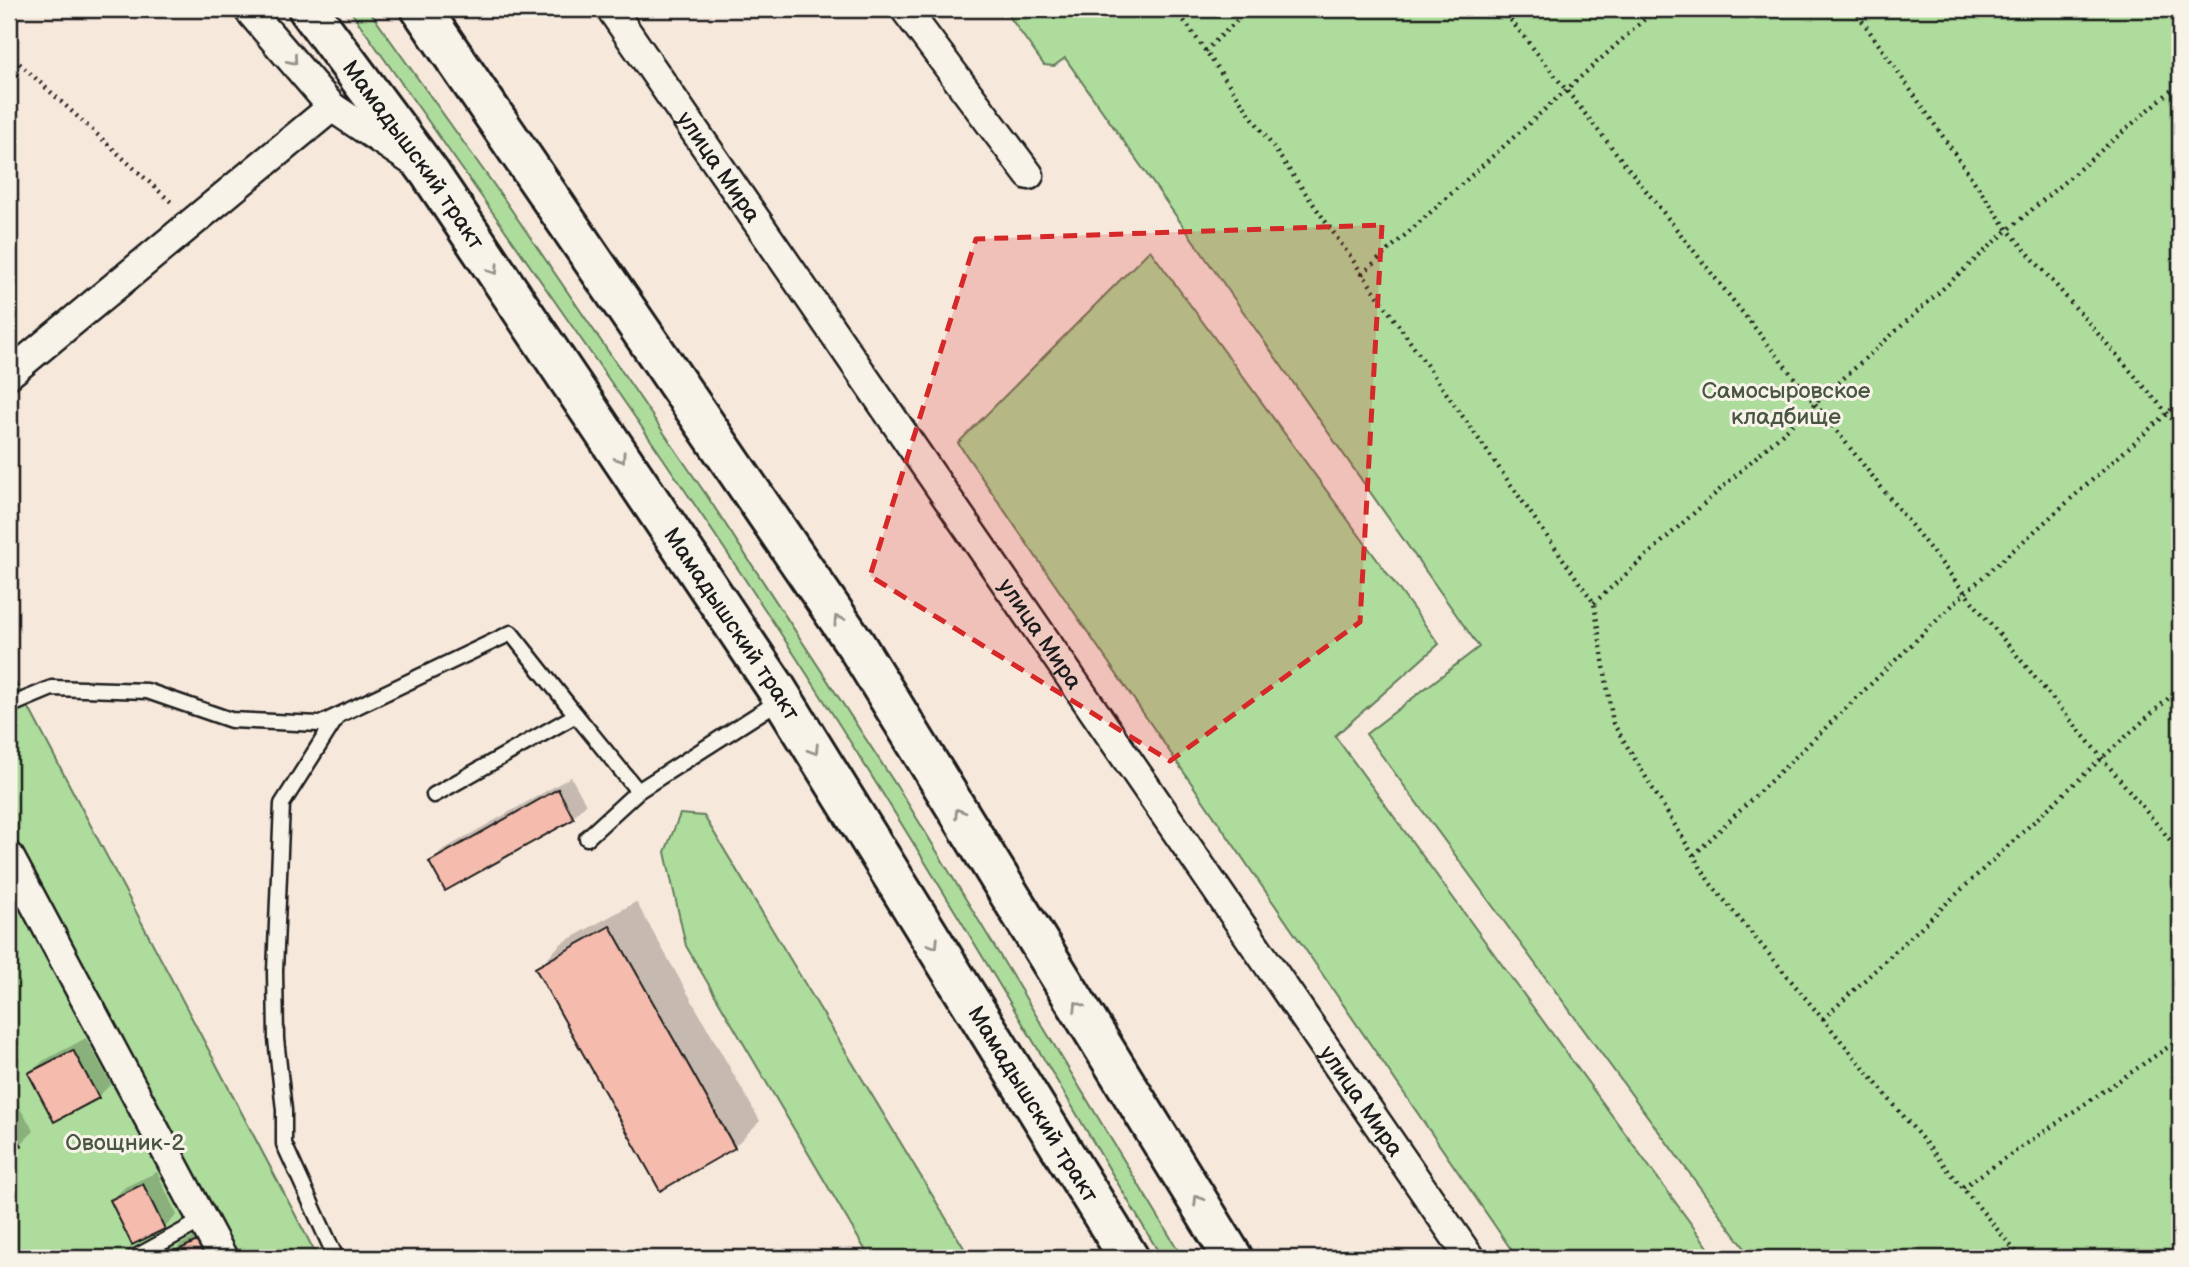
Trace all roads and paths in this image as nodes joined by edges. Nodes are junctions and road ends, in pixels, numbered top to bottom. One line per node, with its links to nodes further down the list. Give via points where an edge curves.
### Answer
1 (248, 9): 15 (street, one-way to 15)
2 (308, 9): 16 (main road, Мамадышский тракт)
3 (421, 9): 48 (main road, one-way to 3, via 856,645)
4 (611, 9): 49 (street, улица Мира)
5 (905, 9): 17 (street)
6 (1176, 9): 11 (path)
7 (1249, 9): 11 (path)
8 (1502, 9): 14 (path)
9 (1656, 9): 14 (path)
10 (1854, 9): 19 (path)
11 (1205, 51): 20 (path)
12 (9, 54): 18 (path)
13 (2180, 83): 19 (path)
14 (1566, 90): 20 (path); 23 (path)
15 (332, 107): 16 (street); 18 (street)
16 (429, 172): 29 (main road, Мамадышский тракт, one-way to 29)
17 (1029, 175)
18 (193, 222): 21 (street)
19 (2008, 230): 23 (path); 24 (path)
20 (1362, 274): 27 (path)
21 (10, 372)
22 (2180, 402): 24 (path)
23 (1815, 404): 26 (path); 27 (path)
24 (2168, 413): 25 (path); 26 (path)
25 (2180, 428)
26 (1965, 593): 33 (path); 38 (path)
27 (1594, 603): 38 (path, via 1613,723)
28 (2180, 688): 33 (path)
29 (783, 699): 34 (lane); 47 (main road, Мамадышский тракт, one-way to 47)
30 (9, 706): 32 (lane, via 52,688 148,691 231,720 320,724)
31 (576, 715): 32 (lane, via 510,633); 34 (lane); 35 (lane)
32 (338, 716): 46 (lane, via 282,804 275,971 284,1144)
33 (2102, 758): 37 (path); 40 (path)
34 (638, 791): 36 (lane)
35 (434, 795)
36 (587, 838)
37 (2180, 852)
38 (1694, 855): 40 (path, via 1710,883)
39 (9, 856): 43 (street)
40 (1823, 1019): 42 (path)
41 (2180, 1039): 42 (path)
42 (1962, 1187): 50 (path)
43 (203, 1220): 44 (lane); 45 (street)
44 (134, 1258)
45 (223, 1258)
46 (335, 1258)
47 (1129, 1258)
48 (1233, 1258)
49 (1470, 1258)
50 (2021, 1258)

